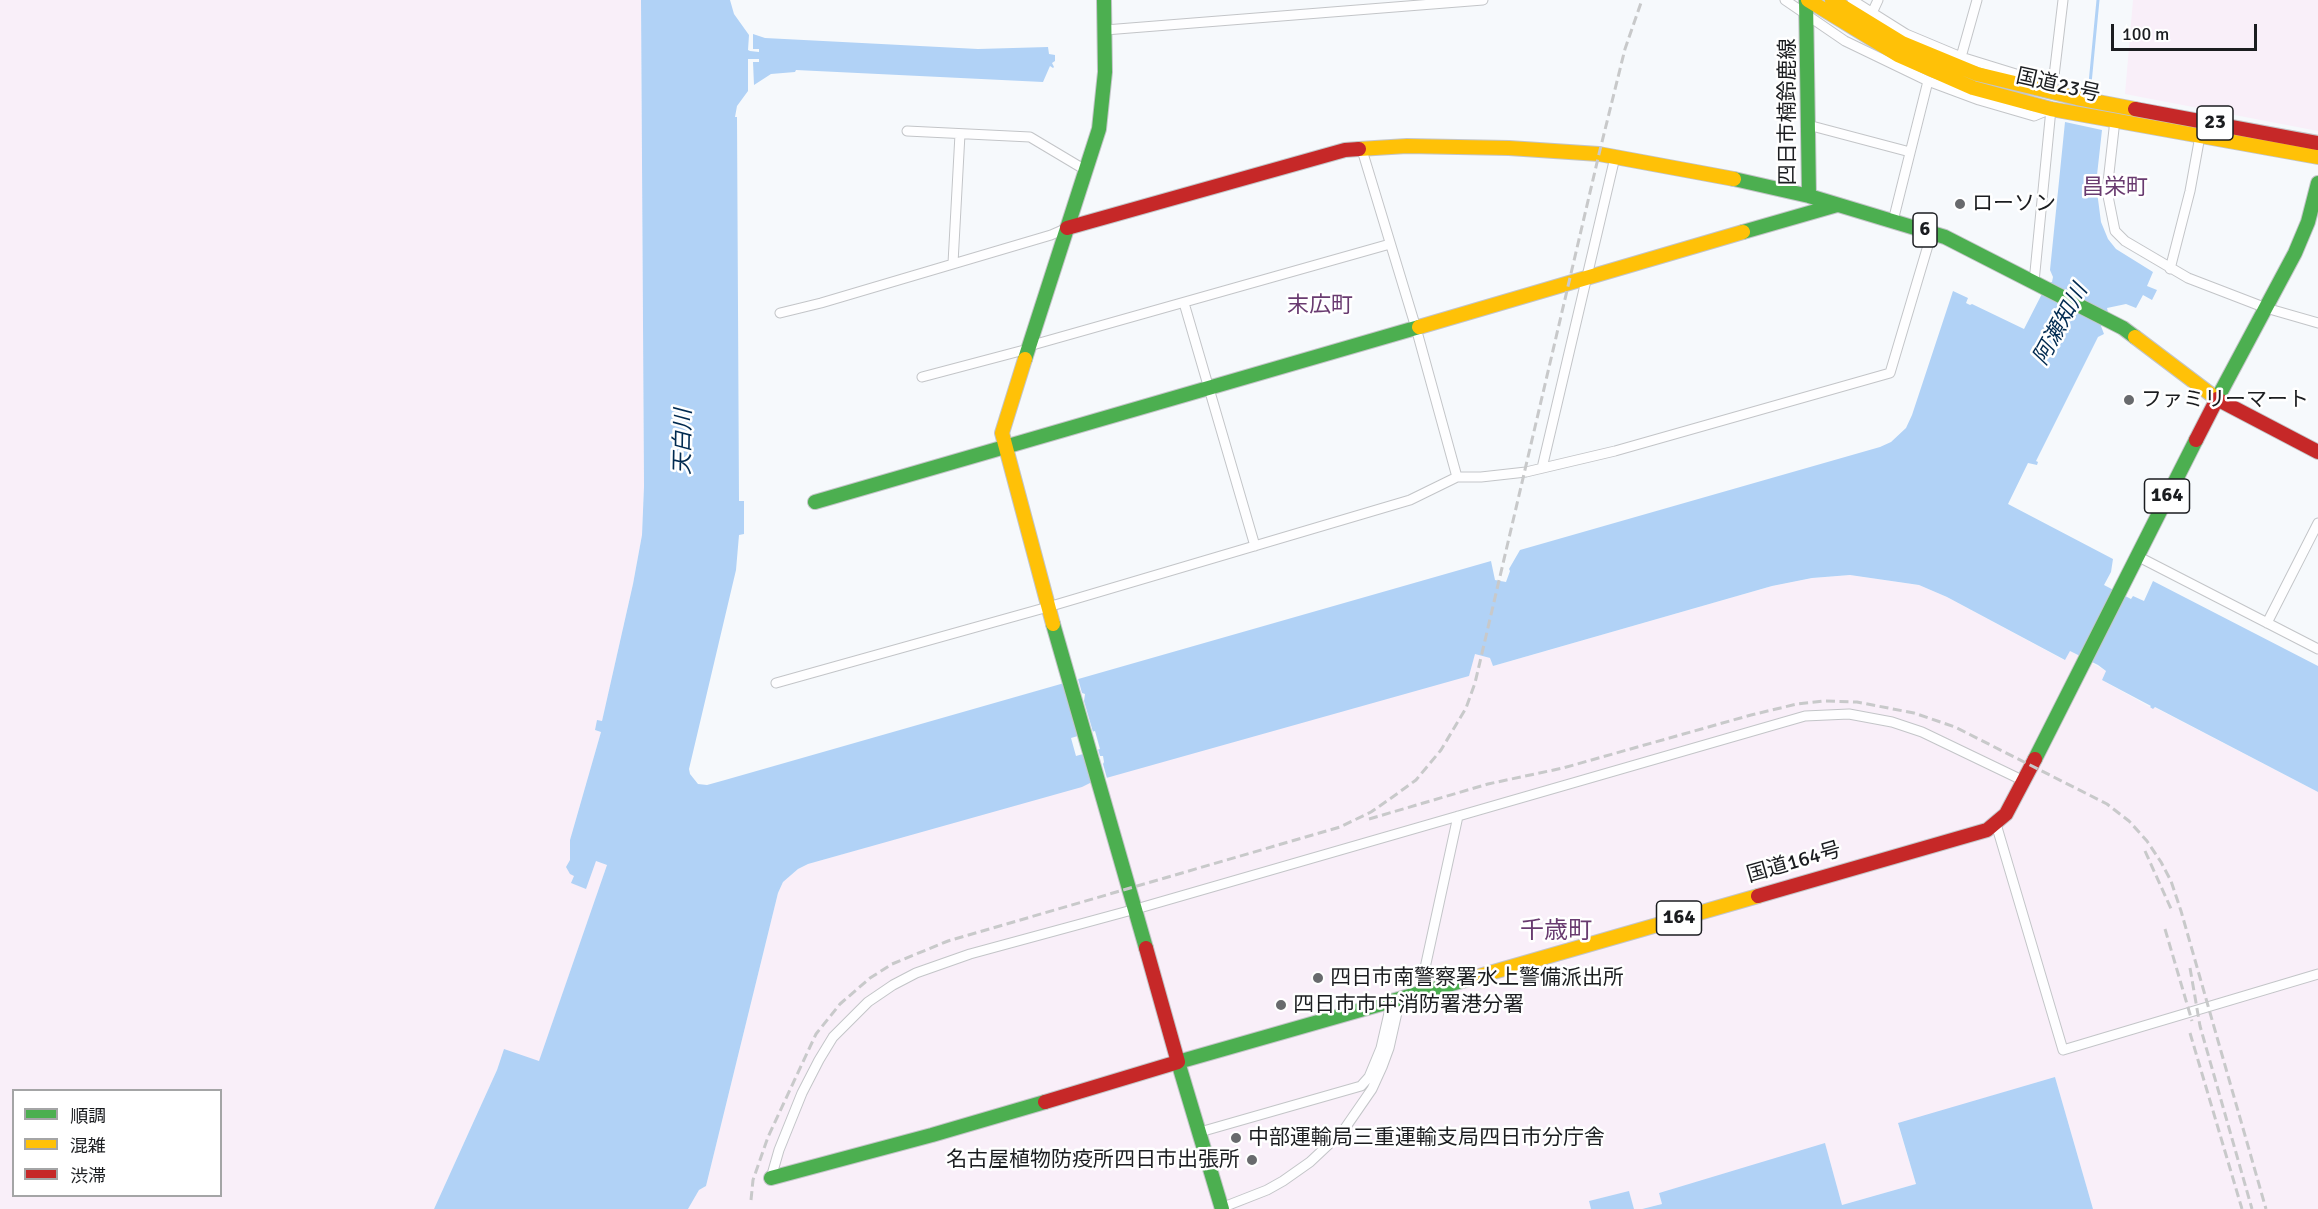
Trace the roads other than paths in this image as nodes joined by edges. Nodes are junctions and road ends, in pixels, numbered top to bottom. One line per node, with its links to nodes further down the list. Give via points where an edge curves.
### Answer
1 (1104, 0): 12 (main road)
2 (1483, 0): 12 (street)
3 (1785, 0): 11 (street)
4 (1807, 0): 11 (main road, 四日市楠鈴鹿線); 13 (main road, 国道23号 / 23)
5 (1832, 0): 13 (main road, 国道23号 / 23)
6 (1852, 0): 10 (street)
7 (1878, 0): 10 (street)
8 (1977, 0): 14 (street)
9 (2063, 0): 16 (street)
10 (1872, 13): 14 (street, via 1906,34)
11 (1808, 15): 15 (street, via 1881,61); 19 (main road, 四日市楠鈴鹿線)
12 (1105, 30): 28 (main road, via 1104,98)
13 (1900, 49): 16 (main road, 国道23号 / 23); 17 (main road, 国道23号 / 23, via 1973,88)
14 (1961, 57): 16 (street, via 2035,80)
15 (1928, 81): 17 (street, via 2034,116); 25 (street)
16 (2052, 93): 23 (main road, 国道23号 / 23)
17 (2053, 109): 18 (main road, 国道23号 / 23); 39 (street)
18 (2115, 120): 22 (main road, 国道23号 / 23); 37 (street, via 2107,191 2115,231)
19 (1808, 125): 25 (street); 30 (main road, 四日市楠鈴鹿線)
20 (907, 131): 21 (street)
21 (960, 134): 28 (street, via 1030,137); 36 (street)
22 (2200, 136): 26 (main road, 国道23号 / 23); 37 (street)
23 (2318, 143)
24 (1362, 150): 27 (main road, via 1407,146 1498,147); 33 (main road, via 1345,150 1246,176); 35 (street)
25 (1910, 152): 32 (street)
26 (2318, 157)
27 (1615, 158): 30 (main road, via 1713,174); 38 (street)
28 (1087, 171): 33 (main road)
29 (2318, 183): 41 (main road, via 2295,253)
30 (1809, 196): 31 (main road, 四日市楠鈴鹿線 / 6)
31 (1837, 205): 32 (main road, 四日市楠鈴鹿線 / 6); 38 (main road)
32 (1893, 221): 34 (main road, 四日市楠鈴鹿線 / 6)
33 (1067, 228): 36 (street); 45 (main road)
34 (1932, 232): 39 (main road, 四日市楠鈴鹿線 / 6); 51 (street, via 1890,373)
35 (1390, 244): 40 (street); 44 (street)
36 (953, 263): 42 (street)
37 (2170, 268): 41 (street)
38 (1588, 278): 44 (main road); 51 (street)
39 (2037, 284): 48 (main road, 四日市楠鈴鹿線 / 6, via 2123,328)
40 (1184, 303): 45 (street); 47 (street)
41 (2264, 311): 43 (street); 48 (main road)
42 (780, 313)
43 (2318, 323)
44 (1416, 328): 47 (main road); 52 (street)
45 (1029, 347): 46 (street); 49 (main road, via 1002,434)
46 (922, 377)
47 (1208, 388): 49 (main road); 55 (street)
48 (2217, 399): 50 (main road); 56 (main road, 164)
49 (1004, 447): 53 (main road); 57 (main road)
50 (2318, 452)
51 (1542, 468): 52 (street)
52 (1457, 477): 55 (street, via 1410,500)
53 (815, 501)
54 (2318, 523): 58 (street)
55 (1254, 546): 57 (street)
56 (2137, 556): 58 (street); 61 (main road, 164)
57 (1048, 607): 60 (street); 64 (main road)
58 (2267, 623): 59 (street)
59 (2318, 649)
60 (776, 683)
61 (2024, 781): 62 (street, via 1922,732 1892,722 1850,714 1805,716); 63 (main road, 164)
62 (1458, 816): 64 (street); 66 (street)
63 (1996, 824): 65 (street, via 2063,1050); 66 (main road, 国道164号 / 164, via 1987,830)
64 (1136, 909): 68 (main road); 70 (street, via 916,973 868,1002 833,1037 819,1060 778,1150)
65 (2318, 974)
66 (1420, 991): 67 (main road, 国道164号 / 164)
67 (1396, 999): 68 (main road, 国道164号 / 164); 69 (street, via 1381,1048 1361,1086); 71 (street, via 1389,1048 1382,1067 1343,1131 1283,1180)
68 (1179, 1062): 69 (main road); 70 (main road, 国道164号)
69 (1200, 1132): 71 (main road)
70 (771, 1178)
71 (1222, 1208)

